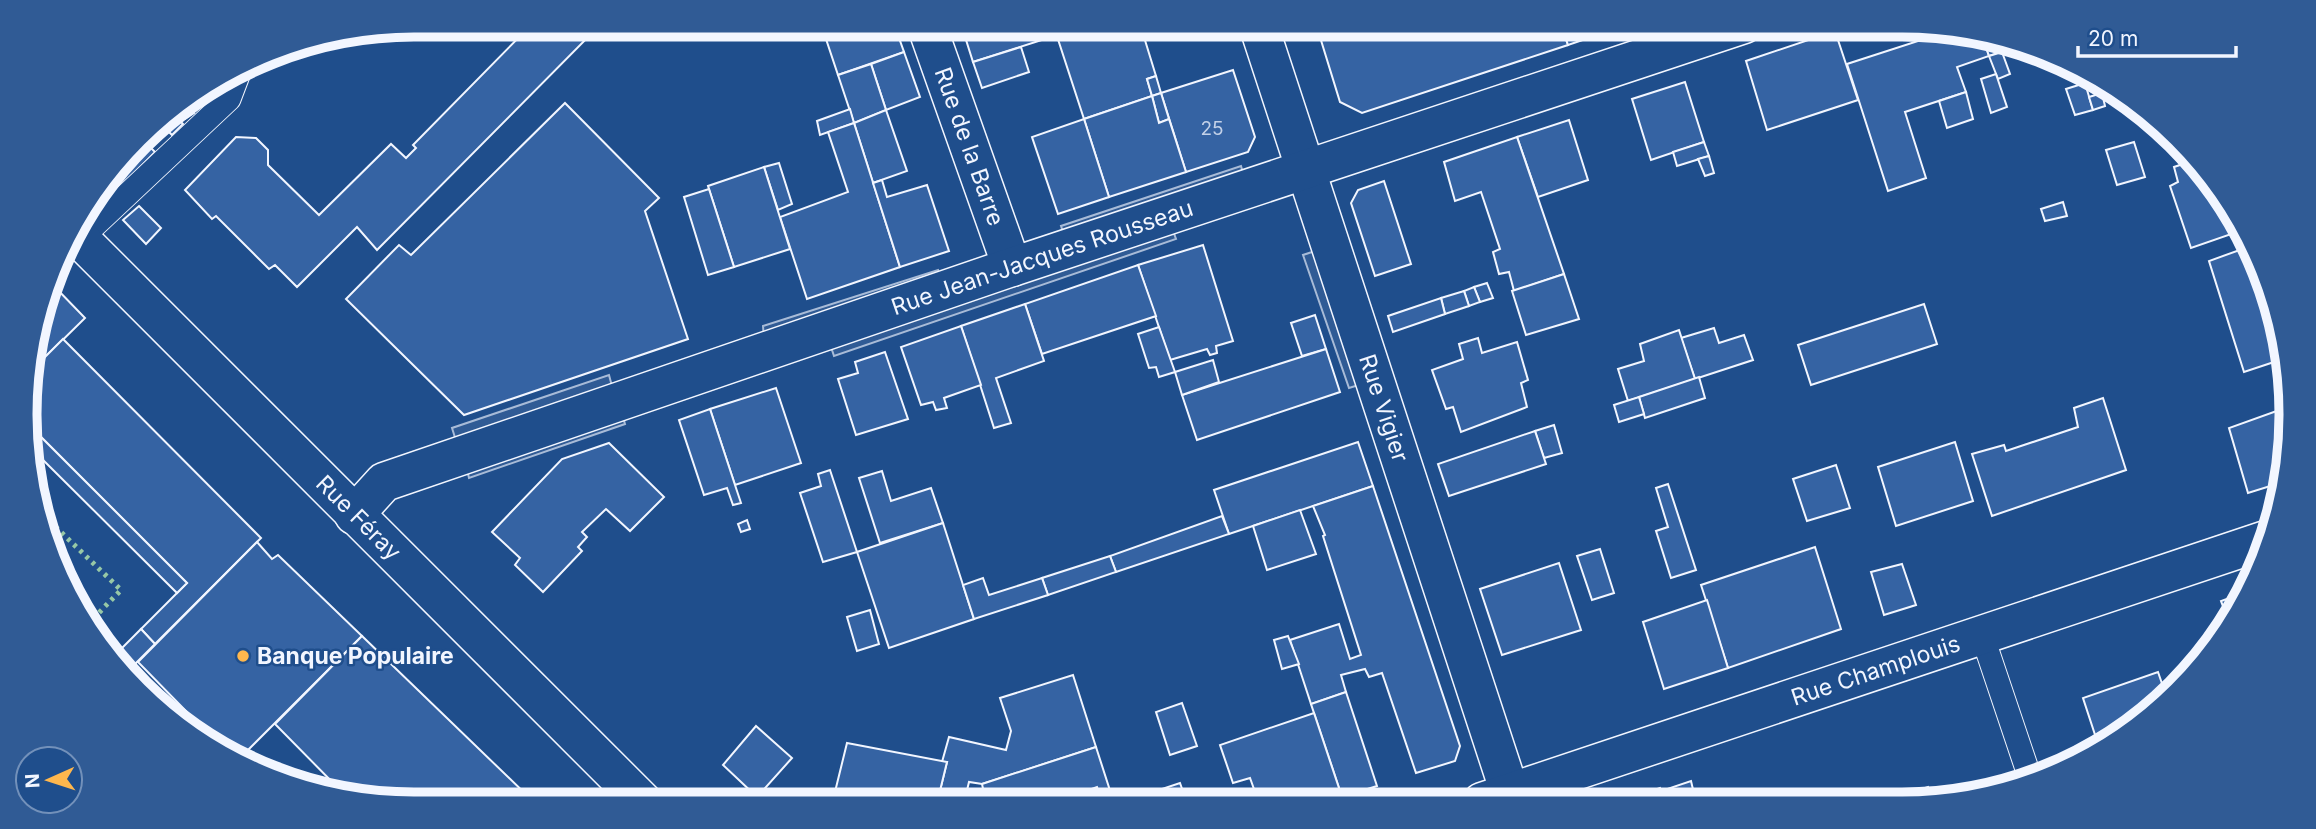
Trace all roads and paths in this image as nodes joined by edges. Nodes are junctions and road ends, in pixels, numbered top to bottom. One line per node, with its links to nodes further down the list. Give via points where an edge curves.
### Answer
1 (931, 37): 8 (street, Rue de la Barre)
2 (1262, 37): 5 (street, Rue Vigier)
3 (1705, 37): 5 (street, Rue Jean-Jacques Rousseau)
4 (235, 82): 6 (lane, via 229,99)
5 (1307, 170): 8 (street, Rue Jean-Jacques Rousseau); 14 (street, Rue Vigier)
6 (85, 229)
7 (76, 247): 9 (street, Rue Féray)
8 (1012, 267): 9 (street, Rue Jean-Jacques Rousseau, via 384,482)
9 (354, 515): 13 (street, Rue Féray)
10 (2256, 543): 11 (street, Rue Champlouis)
11 (1982, 635): 12 (lane); 15 (street, Rue Champlouis)
12 (2027, 770)
13 (633, 792)
14 (1494, 792)
15 (1511, 792)

